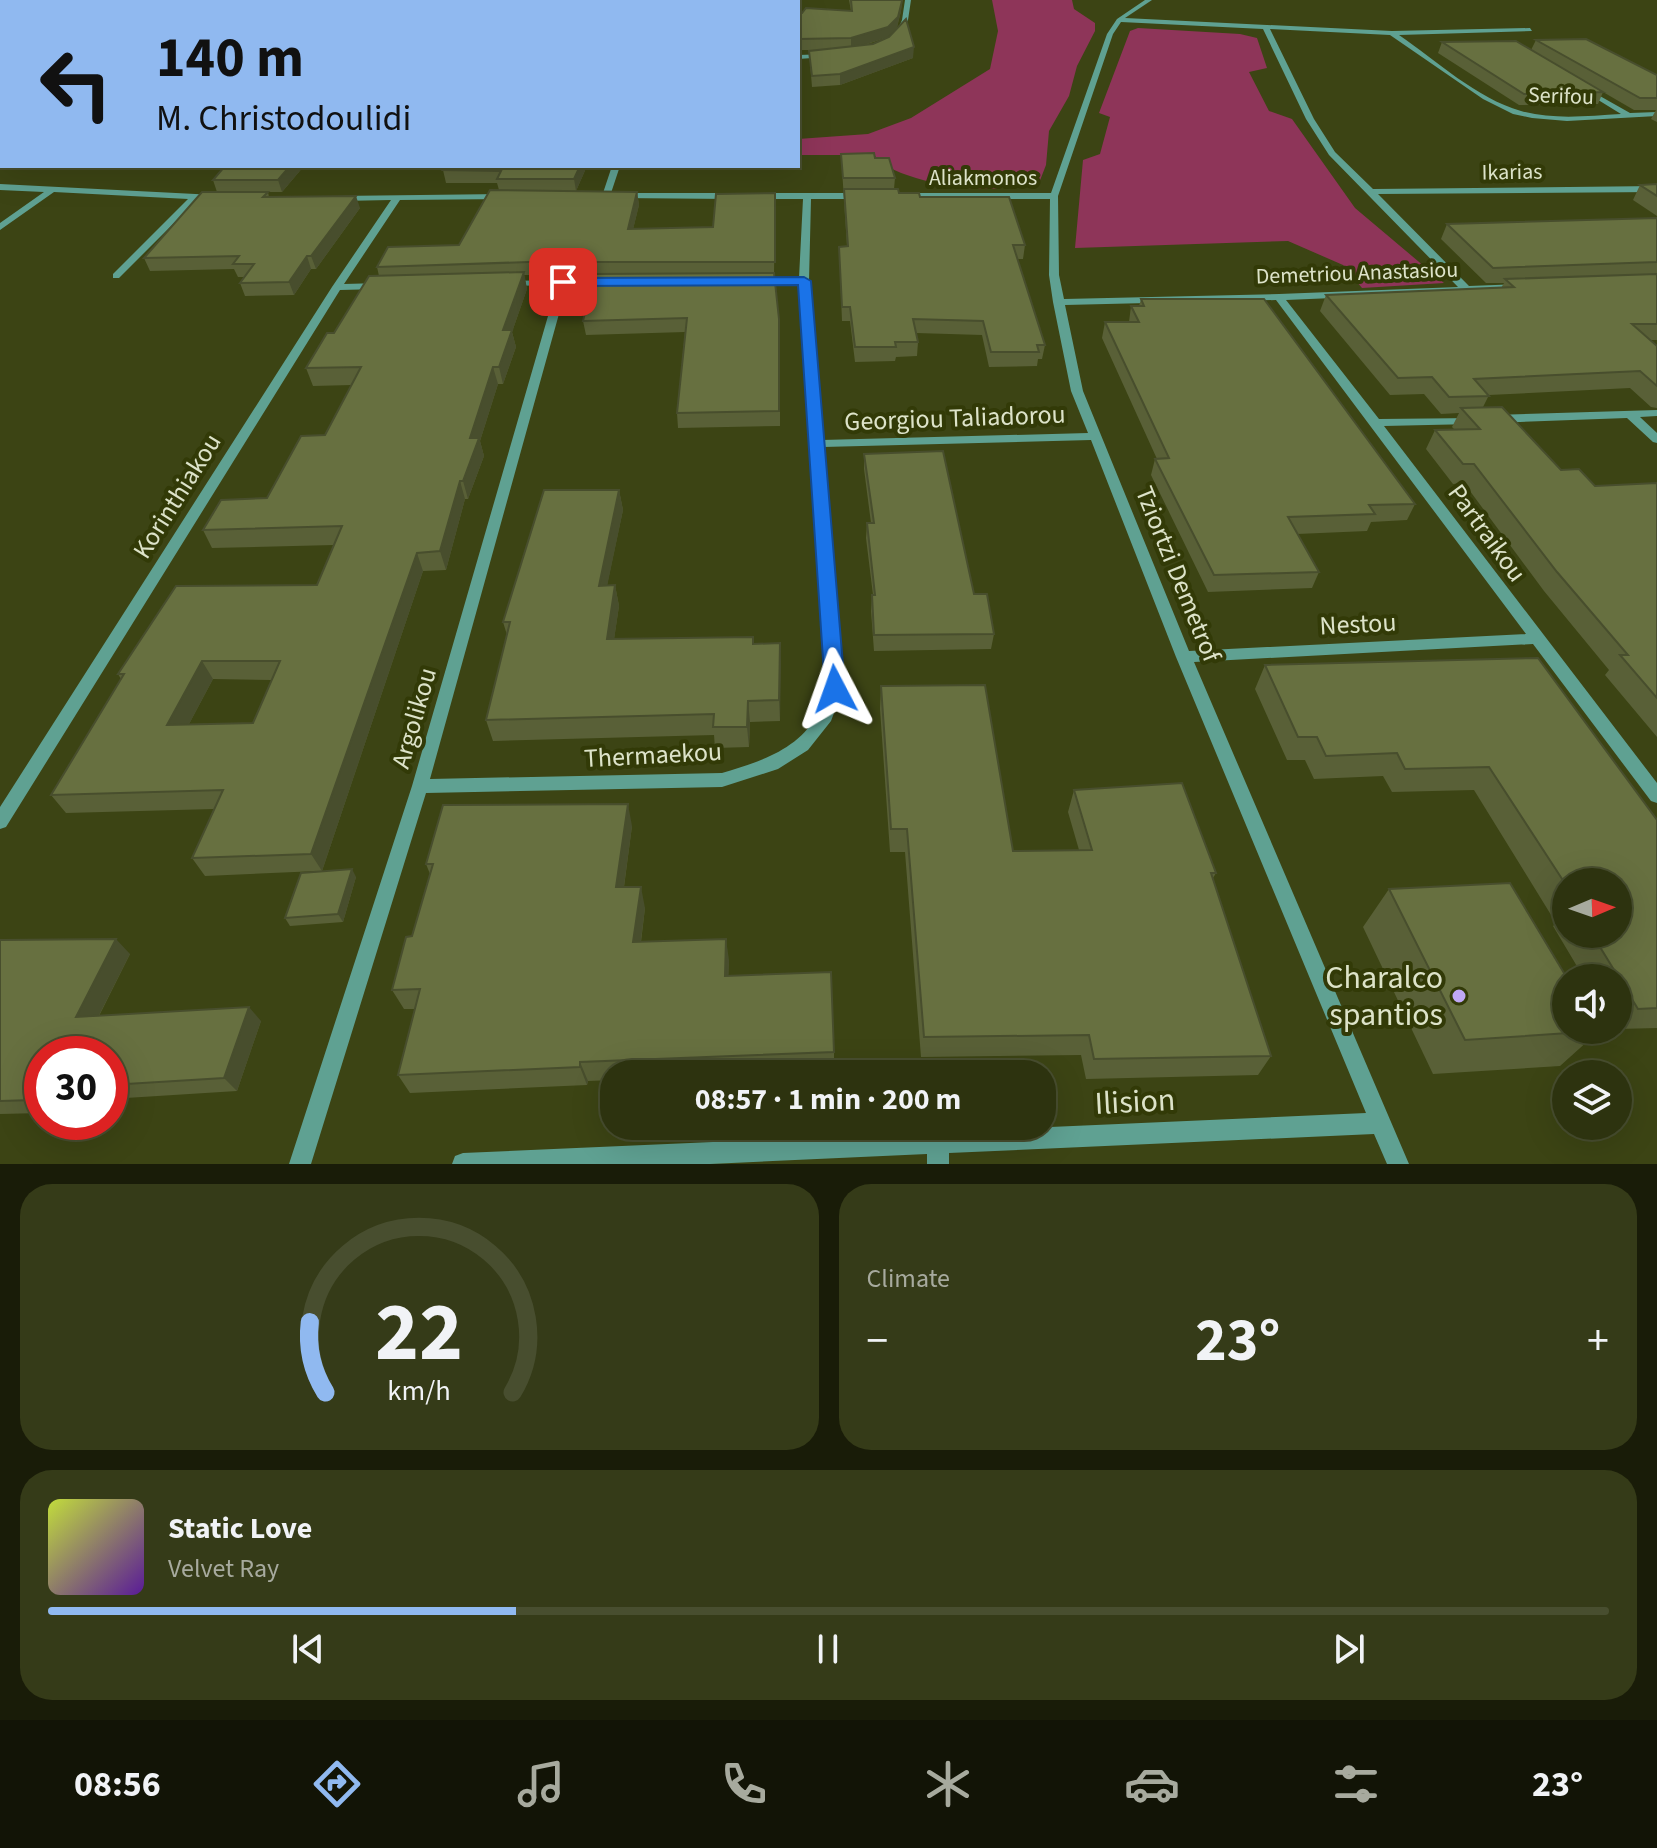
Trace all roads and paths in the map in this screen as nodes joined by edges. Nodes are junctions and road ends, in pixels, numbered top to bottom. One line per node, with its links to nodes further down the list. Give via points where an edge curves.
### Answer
1 (908, 0): 9 (street, via 902,28)
2 (1149, 0): 3 (street)
3 (1119, 20): 4 (street); 25 (street, Tziortzi Demetrof)
4 (1266, 28): 7 (street); 19 (street, via 1321,138)
5 (1530, 30): 6 (street)
6 (1485, 31): 7 (street); 8 (street)
7 (1392, 33): 14 (street, Serifou, via 1515,112 1541,117)
8 (1498, 39)
9 (887, 42)
10 (843, 54): 11 (street)
11 (800, 57)
12 (1577, 84): 14 (street)
13 (1657, 114): 14 (street, Serifou)
14 (1629, 115)
15 (615, 168): 21 (street)
16 (0, 187): 18 (street)
17 (1657, 189): 19 (street, Ikarias)
18 (51, 191): 27 (street); 31 (street)
19 (1368, 192): 41 (street)
20 (591, 196): 21 (street)
21 (606, 196): 22 (street)
22 (807, 196): 23 (street); 34 (street, Thermaekou)
23 (869, 196)
24 (899, 196): 25 (street, Aliakmonos)
25 (1054, 196): 43 (street, Tziortzi Demetrof)
26 (516, 197): 30 (street)
27 (194, 198): 28 (street); 32 (street)
28 (225, 198)
29 (335, 198): 30 (street)
30 (397, 198): 39 (street, Korinthiakou)
31 (0, 227)
32 (116, 276)
33 (744, 281): 34 (street)
34 (804, 281): 49 (street, Thermaekou)
35 (563, 282): 36 (street); 37 (street); 52 (street, Argolikou)
36 (623, 282)
37 (503, 283)
38 (397, 286): 39 (street)
39 (337, 287): 54 (street, Korinthiakou)
40 (1529, 287): 41 (street, Demetriou Anastasiou)
41 (1466, 289): 42 (street, Demetriou Anastasiou)
42 (1279, 297): 43 (street, Demetriou Anastasiou); 46 (street, Partraikou)
43 (1058, 302): 47 (street, Tziortzi Demetrof, via 1077,391)
44 (1657, 413): 45 (street)
45 (1630, 414): 46 (street); 48 (street)
46 (1377, 423): 50 (street, Partraikou)
47 (1094, 436): 49 (street, Georgiou Taliadorou); 51 (street, Tziortzi Demetrof)
48 (1657, 439)
49 (818, 444): 52 (street, Thermaekou, via 835,689 825,717 802,745 772,764 722,780)
50 (1535, 639): 51 (street, Nestou); 53 (street, Partraikou)
51 (1184, 657): 55 (street, Tziortzi Demetrof)
52 (420, 786): 57 (street, Argolikou)
53 (1657, 796)
54 (0, 822)
55 (1379, 1123): 56 (street, Ilision); 59 (street, Tziortzi Demetrof)
56 (938, 1153): 58 (street, Ilision)
57 (300, 1164)
58 (463, 1164)
59 (1398, 1164)

